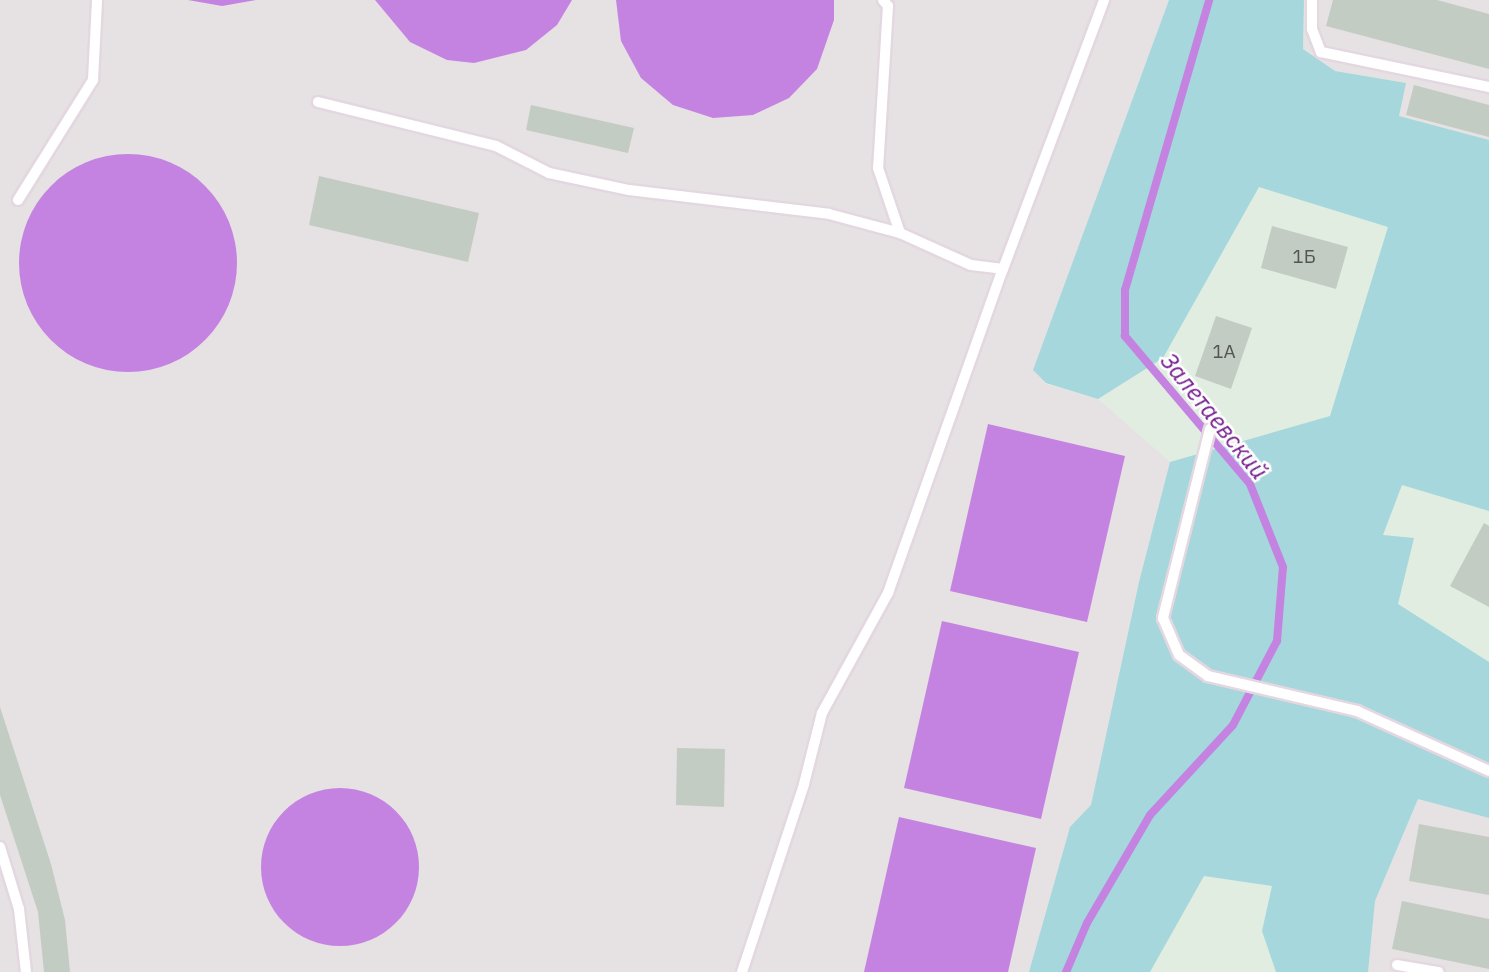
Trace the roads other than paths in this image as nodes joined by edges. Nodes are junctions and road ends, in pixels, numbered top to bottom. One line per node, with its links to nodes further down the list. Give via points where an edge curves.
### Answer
1 (97, 0): 7 (lane, via 93,80)
2 (883, 0): 8 (lane, via 888,6 878,168)
3 (1104, 0): 9 (lane)
4 (1312, 0): 5 (lane, via 1312,29 1321,52)
5 (1489, 88)
6 (318, 102): 8 (lane, via 496,146 549,173 629,190 829,215)
7 (18, 200)
8 (900, 233): 9 (lane, via 971,265)
9 (1003, 269): 15 (lane, via 888,593 822,713 804,784)
10 (1210, 429): 11 (lane, via 1163,618 1179,654 1208,676 1357,711)
11 (1489, 771)
12 (0, 847): 14 (lane, via 19,909)
13 (1397, 965): 16 (lane)
14 (26, 972)
15 (742, 972)
16 (1438, 972)

